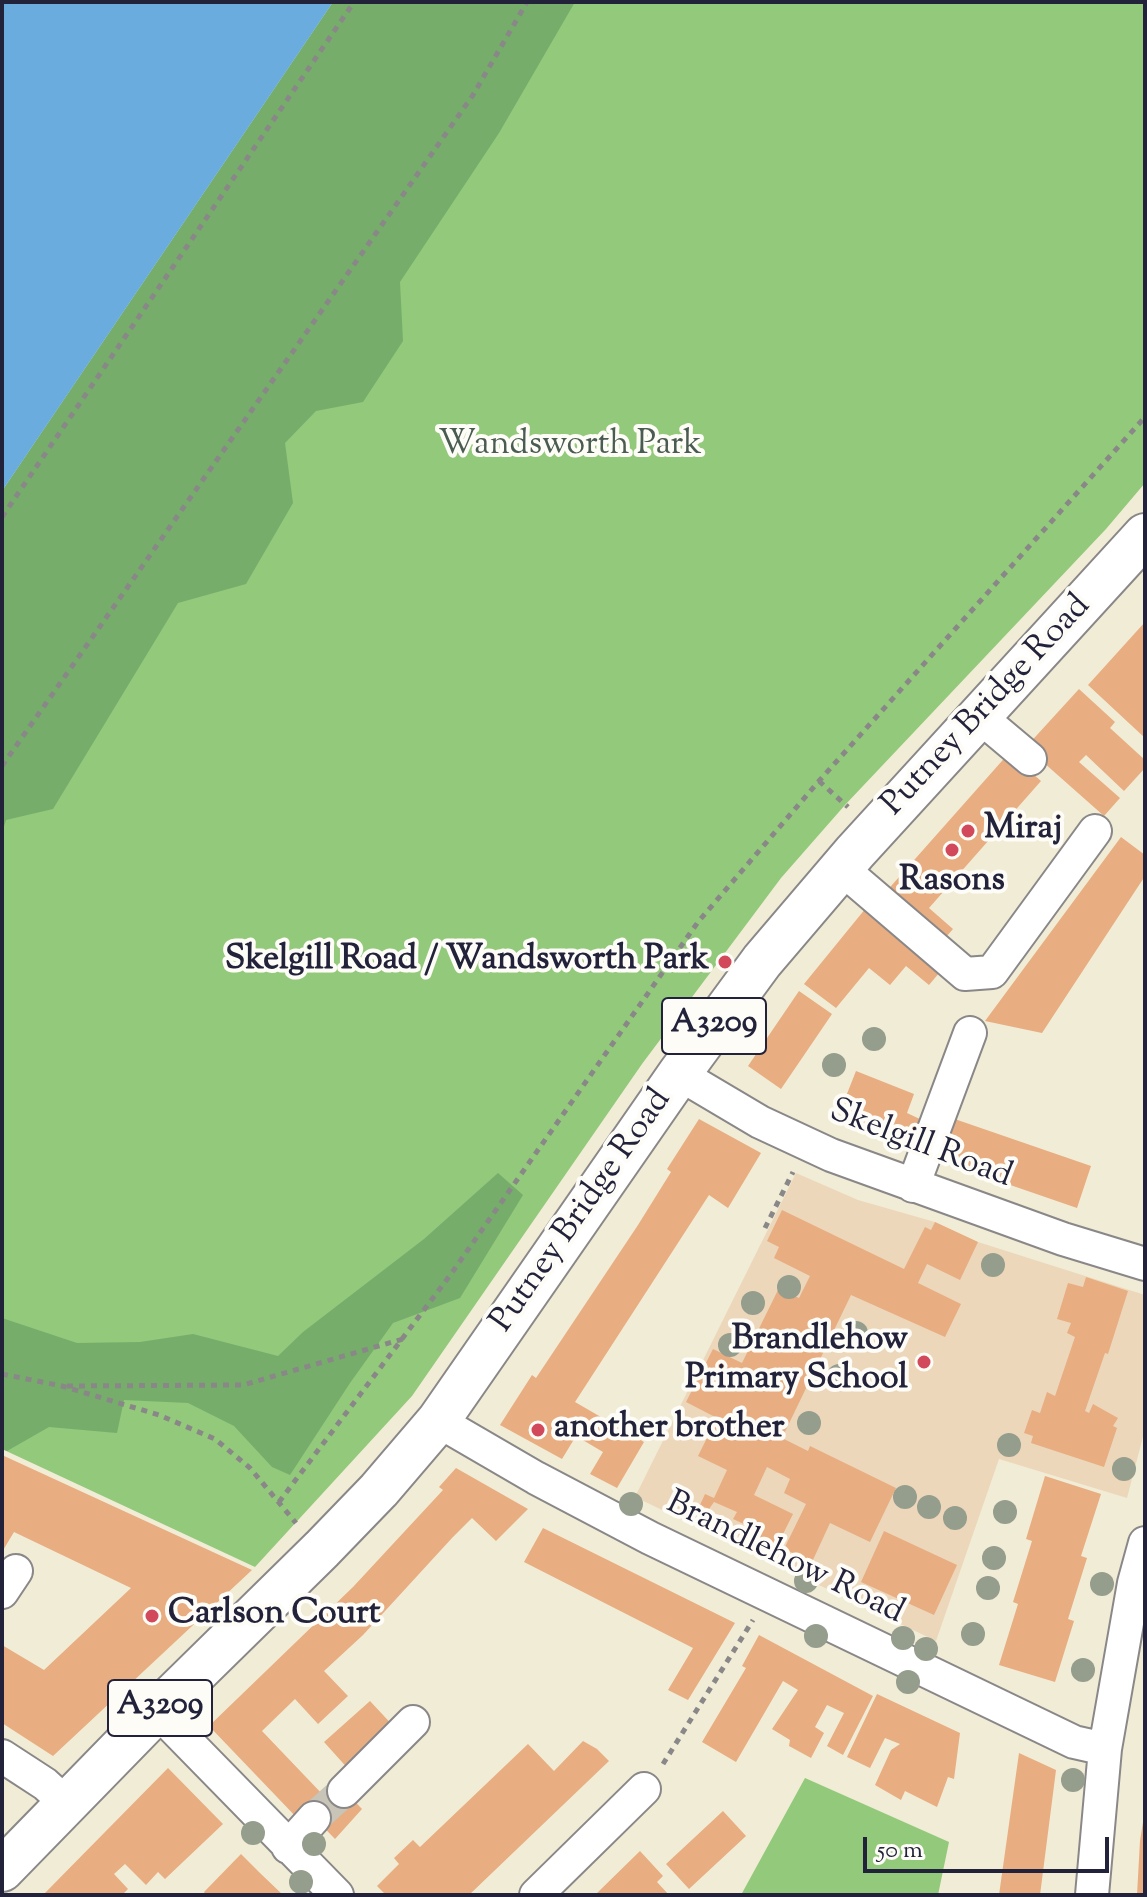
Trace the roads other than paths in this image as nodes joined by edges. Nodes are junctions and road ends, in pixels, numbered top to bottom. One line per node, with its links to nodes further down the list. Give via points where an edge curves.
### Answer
1 (1145, 535): 2 (main road, Putney Bridge Road / A3209)
2 (980, 717): 3 (street); 5 (main road, Putney Bridge Road / A3209)
3 (1030, 759)
4 (1095, 831): 5 (street, via 992,972 965,974)
5 (841, 868): 7 (main road, Putney Bridge Road / A3209, via 762,961)
6 (970, 1033): 8 (street)
7 (679, 1074): 8 (street, Skelgill Road, via 760,1122); 10 (main road, Putney Bridge Road / A3209)
8 (913, 1186): 9 (street, Skelgill Road)
9 (1145, 1264)
10 (438, 1421): 12 (main road, Putney Bridge Road / A3209, via 322,1549); 14 (street, Brandlehow Road, via 624,1525 1074,1742)
11 (1145, 1543): 14 (street)
12 (157, 1711): 18 (main road, Putney Bridge Road / A3209); 20 (street)
13 (413, 1722): 17 (street)
14 (1105, 1749): 24 (street)
15 (2, 1756): 18 (street)
16 (644, 1789): 23 (street)
17 (344, 1791)
18 (66, 1803): 21 (main road, Putney Bridge Road / A3209)
19 (314, 1818): 20 (street)
20 (288, 1847): 22 (street)
21 (2, 1870)
22 (337, 1895)
23 (536, 1895)
24 (1092, 1895)

